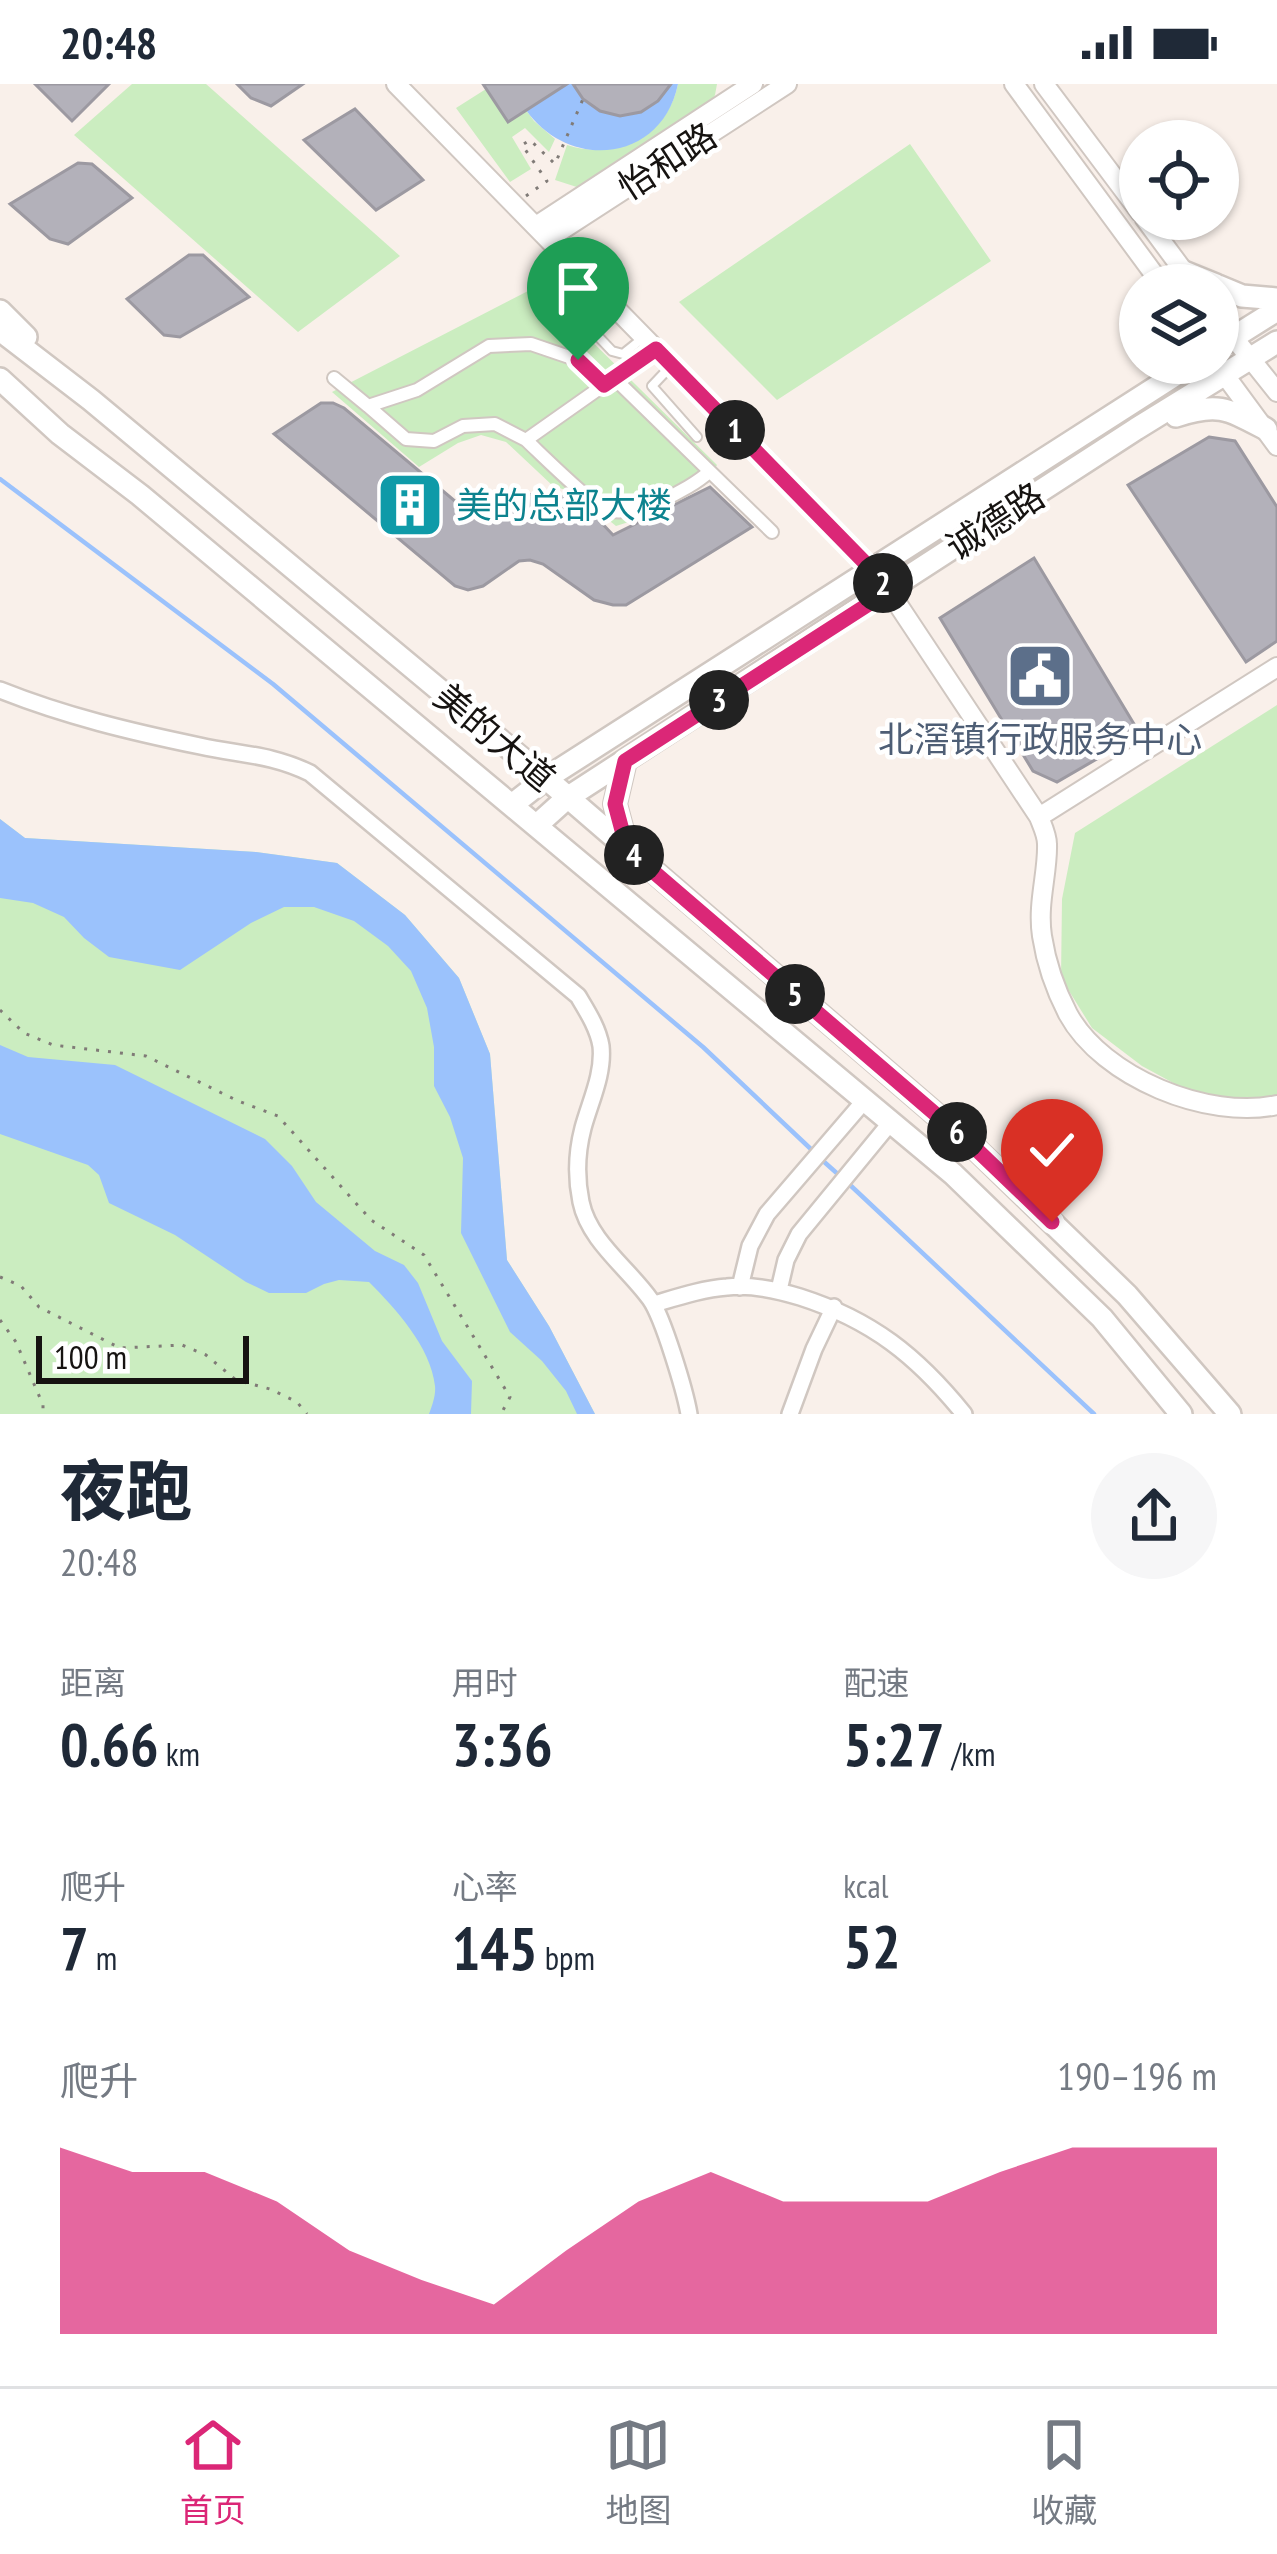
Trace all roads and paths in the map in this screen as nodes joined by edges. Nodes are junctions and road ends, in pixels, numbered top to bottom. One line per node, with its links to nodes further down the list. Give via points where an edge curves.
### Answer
1 (396, 84): 8 (street)
2 (787, 84): 9 (street, 怡和路)
3 (1014, 84): 10 (street)
4 (1044, 84): 7 (street)
5 (747, 86): 9 (street, 怡和路)
6 (583, 99): 8 (path, via 554,164 530,140 522,145 547,181)
7 (1119, 184)
8 (515, 204): 9 (street)
9 (542, 232): 19 (street)
10 (1147, 264)
11 (1239, 295): 12 (main road)
12 (1277, 299)
13 (1277, 310): 17 (main road)
14 (0, 311): 33 (main road)
15 (577, 314): 19 (lane, via 611,351)
16 (0, 330): 33 (main road, 美的大道)
17 (1239, 333)
18 (1277, 342): 21 (main road, 诚德路)
19 (650, 343): 23 (street); 26 (street)
20 (1239, 351): 21 (street)
21 (1250, 358): 22 (main road, 诚德路); 32 (street)
22 (1239, 362)
23 (671, 365): 38 (lane, via 652,386); 43 (street)
24 (0, 379): 37 (main road, 美的大道)
25 (334, 379): 35 (street)
26 (609, 382): 35 (street, via 578,360 531,344 489,346 417,390); 40 (street); 41 (street)
27 (1146, 384): 34 (main road)
28 (1160, 384): 34 (main road, 诚德路)
29 (1200, 384): 36 (main road, 诚德路)
30 (1232, 384): 39 (street)
31 (0, 391): 37 (main road)
32 (1277, 392)
33 (91, 400): 48 (main road, 美的大道)
34 (1134, 400): 43 (main road, 诚德路)
35 (368, 406): 40 (street, via 406,439 434,441 463,426 495,424)
36 (1136, 429): 39 (main road, via 1223,407); 44 (main road, 诚德路)
37 (60, 434): 50 (main road, 美的大道)
38 (697, 436)
39 (1271, 437)
40 (526, 440): 41 (street, via 603,509 646,506)
41 (709, 472): 42 (street)
42 (772, 532)
43 (873, 571): 44 (street); 48 (main road, 诚德路)
44 (889, 591): 47 (main road, 诚德路); 51 (street)
45 (1277, 667): 51 (street)
46 (0, 690): 61 (street, via 114,728 285,761 310,773 578,995 601,1046 581,1133 581,1205)
47 (625, 761): 49 (main road, 诚德路); 53 (main road, via 615,804)
48 (545, 779): 49 (main road, 美的大道); 50 (main road, 诚德路)
49 (567, 798): 52 (main road, 诚德路); 53 (main road, 美的大道)
50 (512, 805): 52 (main road, 美的大道)
51 (1039, 817): 56 (street, via 1048,841 1042,935 1070,1018 1109,1059 1175,1097 1207,1106)
52 (537, 826): 55 (main road, 美的大道)
53 (627, 849): 71 (main road, 美的大道, via 976,1149 1127,1295)
54 (0, 1010): 66 (path, via 53,1045 146,1056 278,1116 371,1220 424,1255 510,1397)
55 (865, 1100): 57 (main road, 美的大道); 59 (street, via 767,1214)
56 (1277, 1105)
57 (891, 1123): 60 (street, via 800,1234); 70 (main road, 美的大道, via 1102,1318)
58 (0, 1276): 65 (path, via 120,1348 182,1345)
59 (740, 1287): 60 (street); 61 (street)
60 (779, 1290): 62 (street)
61 (654, 1304): 67 (street)
62 (834, 1307): 68 (street); 69 (street, via 915,1359)
63 (0, 1320): 64 (path)
64 (43, 1414)
65 (307, 1414)
66 (500, 1414)
67 (688, 1414)
68 (790, 1414)
69 (964, 1414)
70 (1181, 1414)
71 (1230, 1414)

